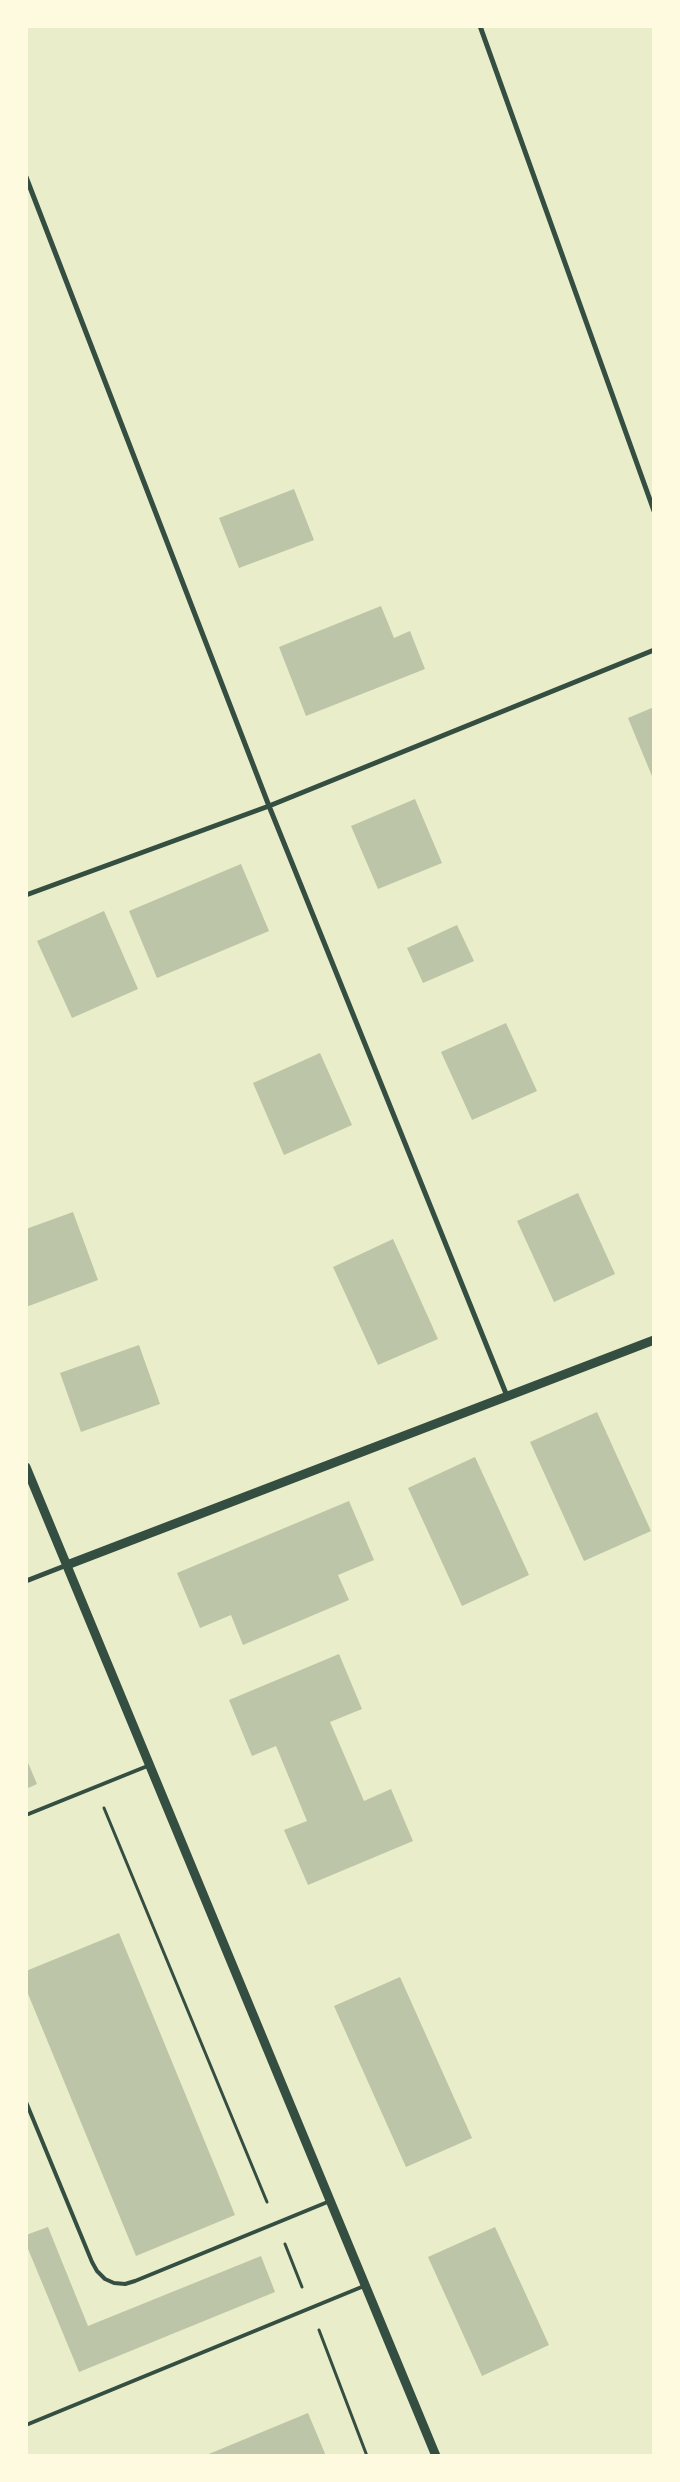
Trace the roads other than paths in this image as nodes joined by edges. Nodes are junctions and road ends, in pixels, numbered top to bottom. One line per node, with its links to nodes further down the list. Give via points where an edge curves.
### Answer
1 (480, 26): 3 (street)
2 (26, 177): 5 (street)
3 (654, 511)
4 (654, 650): 5 (street)
5 (269, 806): 6 (street); 8 (street)
6 (26, 895)
7 (654, 1340): 8 (street)
8 (507, 1396): 10 (street)
9 (26, 1467): 10 (street)
10 (67, 1564): 11 (street); 12 (street)
11 (26, 1581)
12 (150, 1765): 13 (lane); 15 (street)
13 (26, 1815)
14 (26, 2102): 15 (lane, via 92,2262 105,2279 124,2284 135,2281)
15 (330, 2201): 16 (street)
16 (365, 2286): 17 (lane); 18 (street)
17 (26, 2425)
18 (436, 2456)

